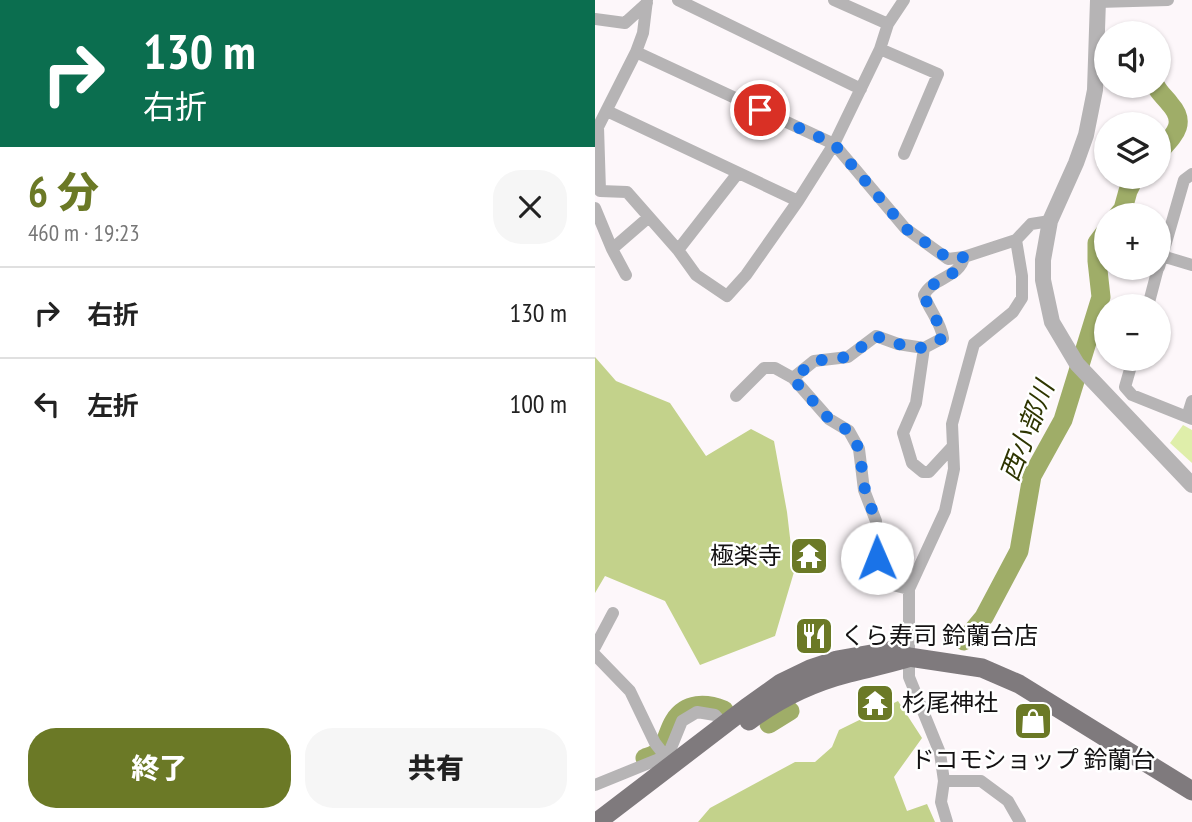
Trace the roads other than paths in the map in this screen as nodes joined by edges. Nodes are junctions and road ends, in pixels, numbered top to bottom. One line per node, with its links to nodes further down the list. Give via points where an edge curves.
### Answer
1 (678, 0): 12 (street)
2 (834, 0): 9 (street)
3 (904, 0): 9 (street)
4 (1168, 0): 5 (street)
5 (1098, 1): 21 (street, via 1095,90 1086,135)
6 (647, 2): 8 (street); 10 (street)
7 (595, 19): 8 (street)
8 (625, 23): 10 (street)
9 (888, 24): 11 (street)
10 (637, 49): 13 (street); 14 (street)
11 (880, 49): 12 (street); 15 (street, via 938,74)
12 (861, 89): 14 (street)
13 (607, 111): 16 (street); 20 (street, via 598,127 600,191 627,192)
14 (834, 144): 18 (street); 26 (street, via 905,228 949,259)
15 (904, 153)
16 (738, 173): 18 (street); 25 (street)
17 (1192, 174): 22 (street, via 1184,180)
18 (798, 201): 25 (street, via 727,296 696,275)
19 (595, 208): 24 (street)
20 (649, 217): 24 (street); 25 (street)
21 (1050, 221): 23 (street, via 1031,224); 36 (street, via 1043,280 1052,322 1077,364)
22 (1171, 223)
23 (1016, 240): 26 (street); 38 (street, via 1022,298 1013,312 974,344 952,424)
24 (612, 249): 29 (street)
25 (678, 250)
26 (964, 257): 30 (street, via 963,265 928,287 924,295 943,338)
27 (1171, 264): 28 (street)
28 (1192, 265)
29 (626, 275)
30 (923, 348): 32 (street, via 876,336 848,357 814,361); 38 (street, via 916,403 903,433 912,463 929,472)
31 (1130, 371): 33 (street, via 1125,387)
32 (793, 379): 34 (street, via 775,368 764,368); 40 (street, via 829,419 849,431 859,449 865,490 876,521 877,574 884,583)
33 (1132, 395): 36 (street); 37 (street)
34 (736, 396)
35 (1192, 401): 37 (street)
36 (1126, 417): 39 (street)
37 (1190, 418)
38 (953, 446): 40 (street, via 954,469 944,511)
39 (1192, 485)
40 (909, 589): 44 (street)
41 (613, 613): 42 (street)
42 (595, 647)
43 (595, 655): 46 (street, via 630,691 655,743)
44 (909, 657): 45 (main road, via 888,651 810,669 781,683); 47 (street, via 909,677 940,753); 49 (main road, via 982,668 1019,684); 51 (main road, via 789,696 755,716)
45 (724, 725): 46 (main road); 46 (street, via 715,715 697,712 682,721 671,748)
46 (672, 765): 48 (street, via 659,760); 50 (main road)
47 (944, 781): 52 (street, via 940,802); 53 (street, via 981,781 1008,801)
48 (595, 785)
49 (1192, 791)
50 (597, 822)
51 (619, 822)
52 (947, 822)
53 (1020, 822)

